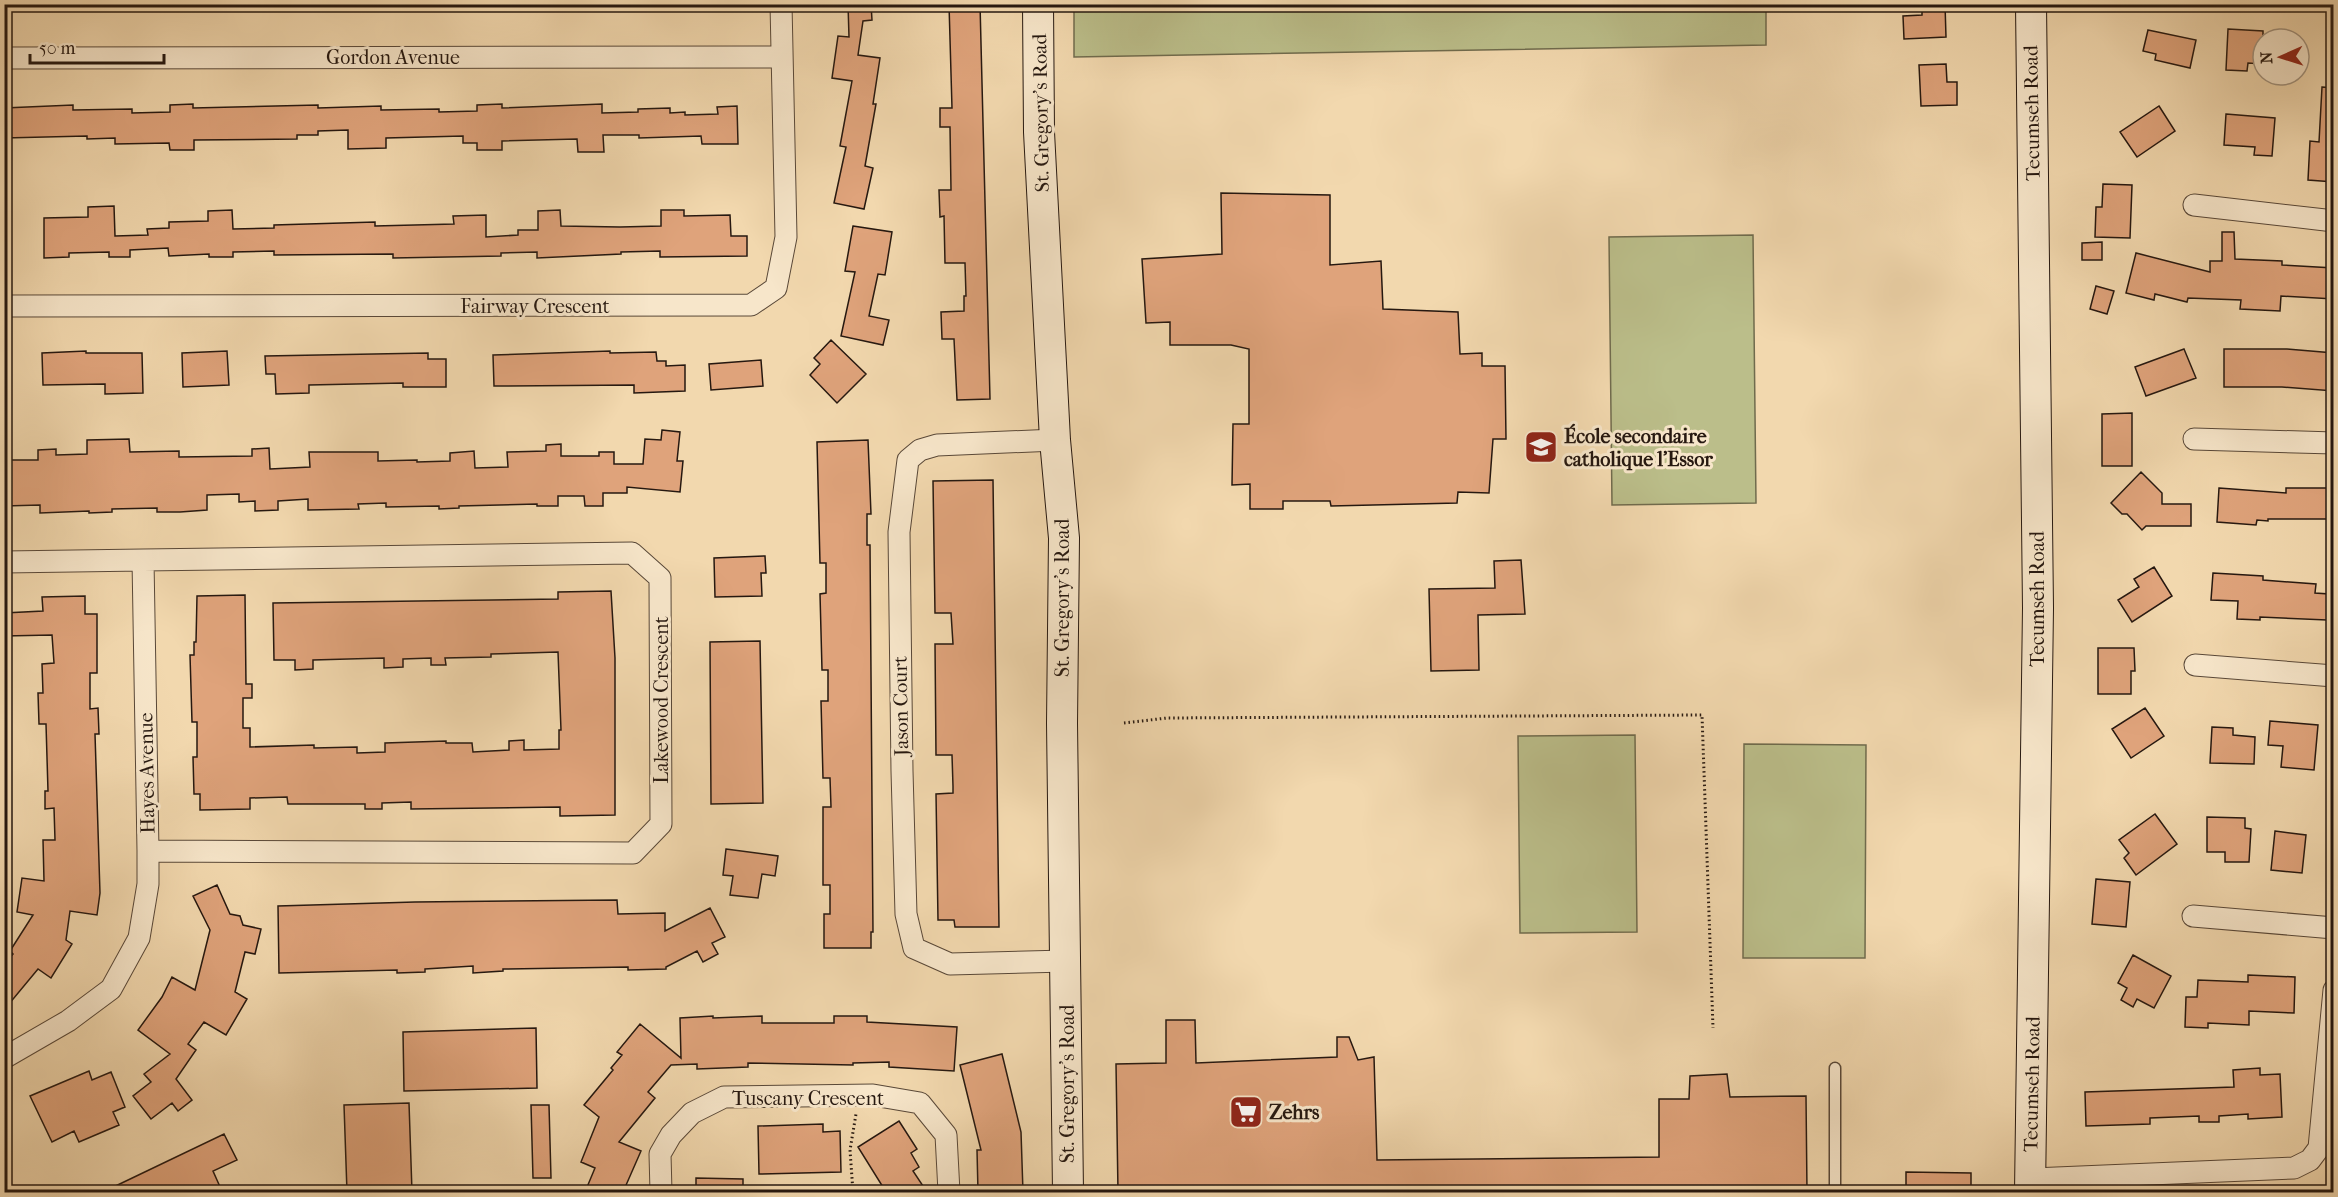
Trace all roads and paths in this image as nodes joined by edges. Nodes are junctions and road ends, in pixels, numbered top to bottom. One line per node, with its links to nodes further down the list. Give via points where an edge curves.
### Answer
1 (782, 4): 4 (street, Fairway Crescent)
2 (1038, 4): 10 (street, St. Gregory's Road, via 1039,132)
3 (2031, 4): 26 (street, Tecumseh Road, via 2038,608)
4 (782, 57): 5 (street, Gordon Avenue); 8 (street, Fairway Crescent, via 786,237 776,288 751,305)
5 (4, 58)
6 (2194, 205): 7 (street)
7 (2334, 221)
8 (4, 306)
9 (2194, 440): 11 (street)
10 (1055, 441): 20 (street, St. Gregory's Road, via 1064,538); 20 (street, Jason Court, via 937,445 920,450 908,460 899,532 902,771 906,915 914,948 950,964)
11 (2334, 443)
12 (143, 560): 13 (street); 17 (street, Hayes Avenue); 17 (street, Lakewood Crescent, via 632,553 660,578 662,824 633,853)
13 (4, 562)
14 (2195, 665): 15 (street)
15 (2334, 676)
16 (1124, 723): 22 (path, via 1167,718 1702,715)
17 (148, 851): 23 (street, Hayes Avenue, via 148,884 139,938 111,989 68,1021)
18 (2193, 916): 19 (street)
19 (2334, 928)
20 (1066, 961): 30 (street, St. Gregory's Road)
21 (2334, 990): 26 (street, via 2319,1148 2310,1160 2294,1168)
22 (1713, 1028)
23 (4, 1058)
24 (1835, 1068): 31 (lane)
25 (859, 1095): 27 (street, Tuscany Crescent, via 724,1097 692,1113 671,1135 660,1154); 28 (path, via 850,1150); 29 (street, Tuscany Crescent, via 920,1103 946,1135)
26 (2030, 1186)
27 (660, 1192)
28 (853, 1192)
29 (949, 1192)
30 (1068, 1192)
31 (1836, 1192)

